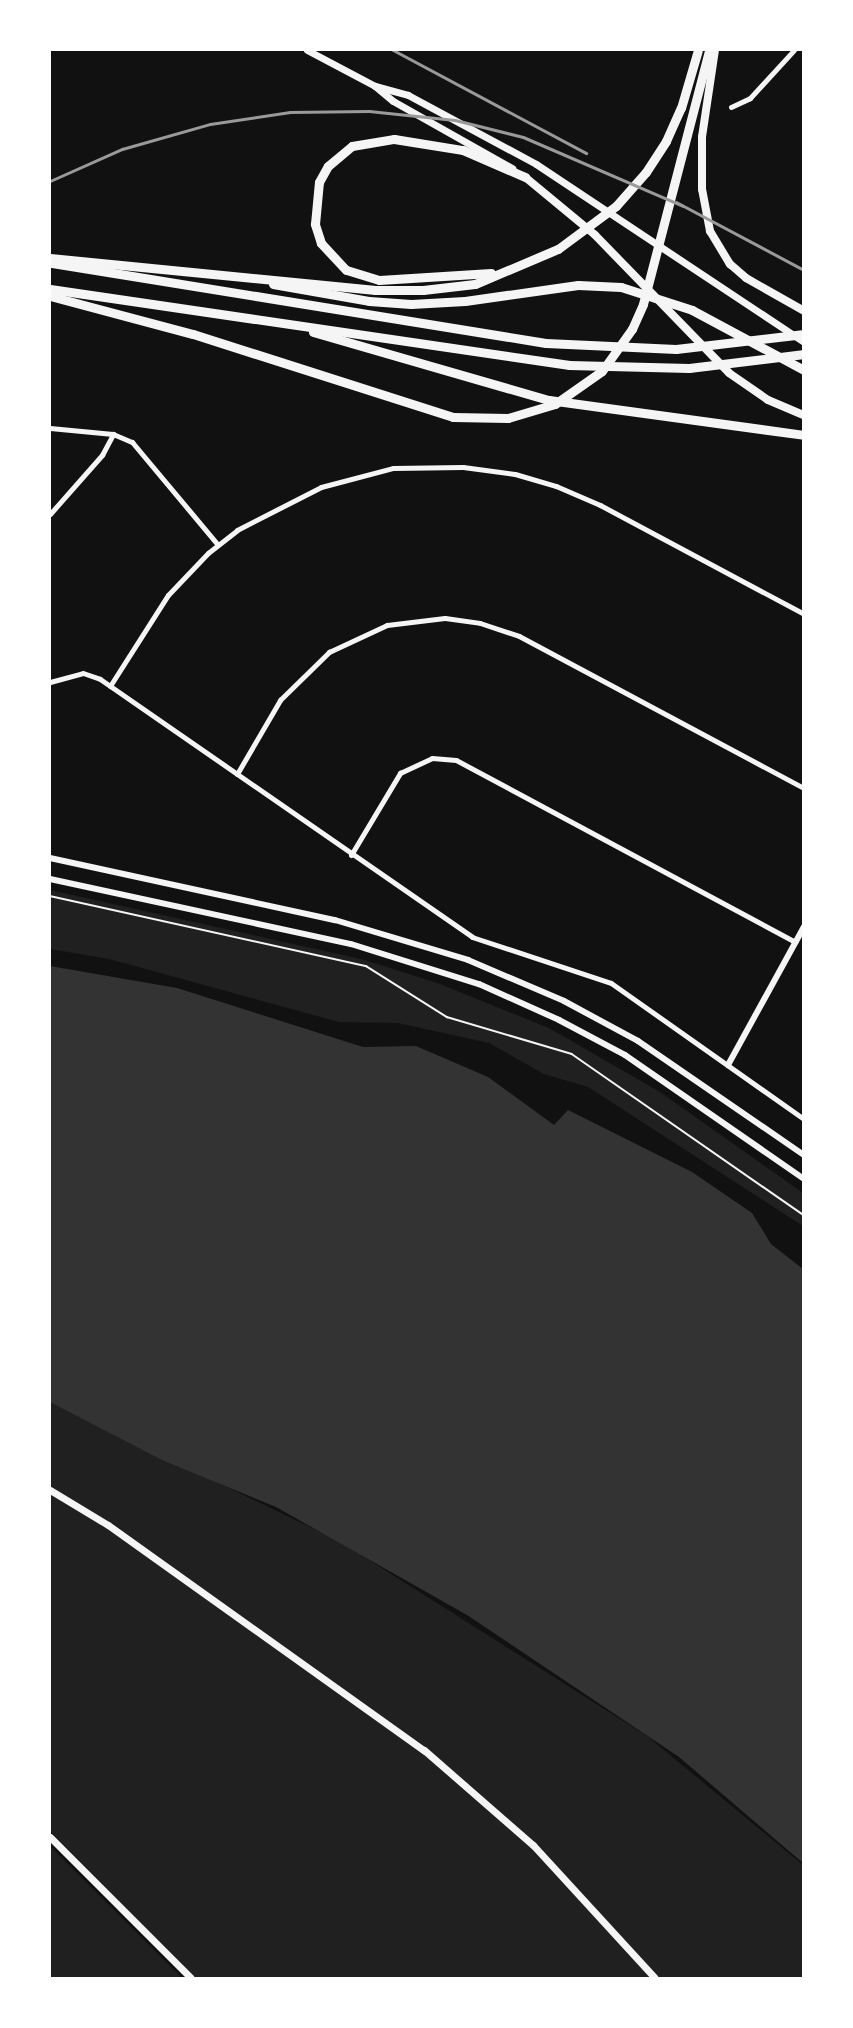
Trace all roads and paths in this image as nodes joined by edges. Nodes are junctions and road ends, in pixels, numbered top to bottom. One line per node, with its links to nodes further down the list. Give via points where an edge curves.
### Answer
1 (307, 50): 5 (main road)
2 (698, 50): 10 (highway, via 681,108 646,172 616,206 558,249)
3 (711, 50): 13 (highway, via 643,304 632,329 607,364 555,404 508,418 467,420 193,334); 14 (main road, via 702,136 702,189 710,231 730,264 746,278)
4 (794, 50): 6 (street, via 758,90)
5 (375, 86): 7 (main road, via 387,98); 17 (main road, via 408,95 569,183)
6 (731, 107)
7 (525, 177): 10 (highway, via 442,144 378,139 339,154 319,182 315,202 321,243 346,270 362,277 396,280); 20 (main road, via 595,235 729,373 768,400)
8 (50, 258): 11 (highway)
9 (50, 263): 16 (highway, via 386,320 586,347 711,347)
10 (506, 272): 11 (highway, via 475,284 401,291)
11 (221, 274): 19 (highway, via 369,301 411,304 465,302 598,284 664,298)
12 (50, 289): 15 (highway)
13 (50, 296)
14 (804, 311)
15 (285, 323): 18 (highway, via 582,366 689,368); 23 (highway, via 549,399)
16 (804, 334)
17 (804, 342)
18 (804, 354)
19 (804, 370)
20 (804, 416)
21 (50, 428): 22 (street)
22 (113, 434): 24 (street, via 102,455); 25 (street, via 141,448)
23 (804, 435)
24 (50, 514)
25 (218, 545): 26 (street, via 292,499 347,478 419,466 492,470 574,492); 28 (street, via 156,610)
26 (804, 614)
27 (50, 682): 28 (street, via 83,673)
28 (110, 686): 29 (street)
29 (237, 774): 30 (street, via 280,700 329,652 387,625 445,618 480,623 519,636); 31 (street)
30 (804, 788)
31 (351, 855): 36 (street, via 400,773 432,758 456,760); 37 (street, via 483,942 585,971 611,983)
32 (50, 858): 39 (street, via 344,922 468,960 564,1001 638,1041)
33 (50, 879): 40 (street, via 358,945 479,984 625,1055)
34 (50, 896): 41 (path, via 366,966 447,1017 572,1054)
35 (804, 927): 36 (street)
36 (795, 942): 37 (street)
37 (728, 1065): 38 (street)
38 (804, 1119)
39 (804, 1155)
40 (804, 1179)
41 (804, 1215)
42 (50, 1490): 45 (main road, via 108,1525 432,1757 548,1860)
43 (50, 1837): 44 (main road)
44 (191, 1978)
45 (655, 1978)

